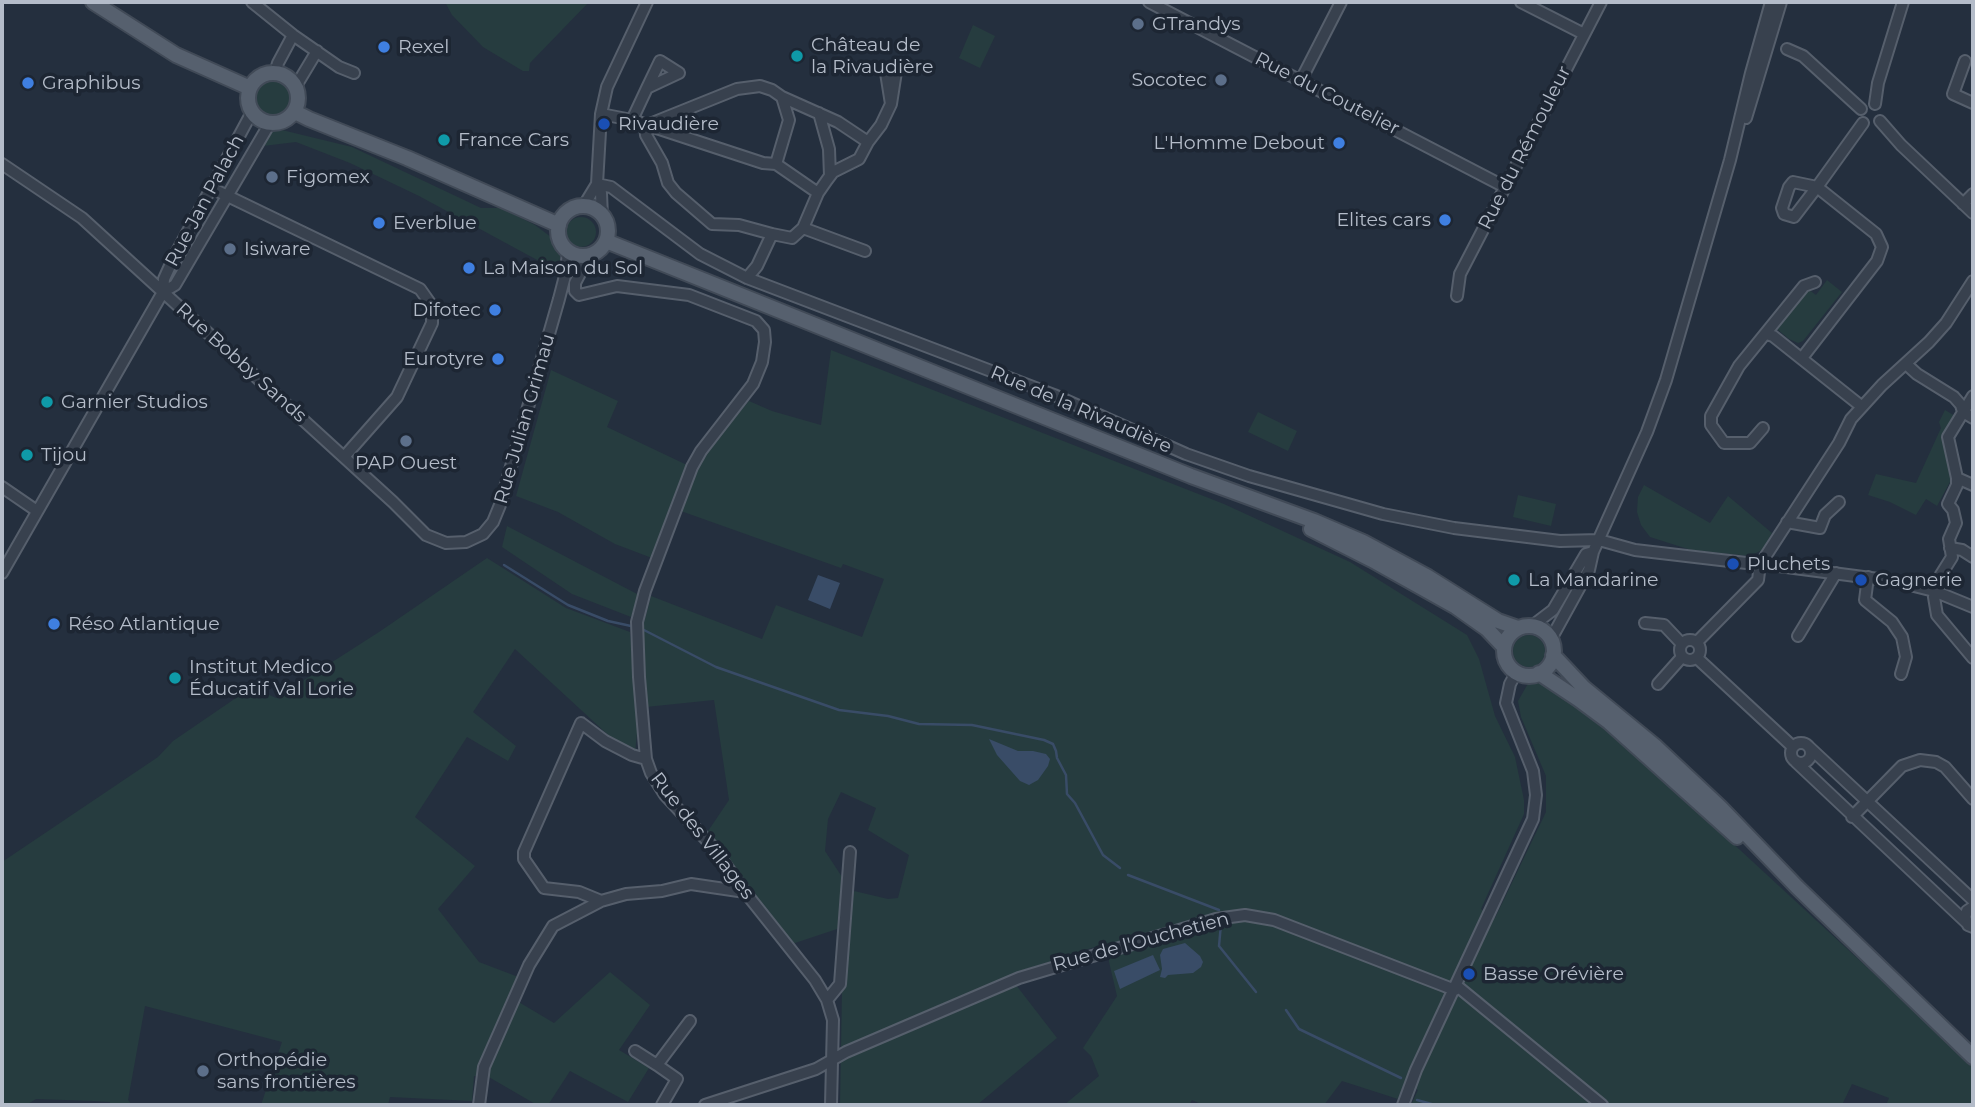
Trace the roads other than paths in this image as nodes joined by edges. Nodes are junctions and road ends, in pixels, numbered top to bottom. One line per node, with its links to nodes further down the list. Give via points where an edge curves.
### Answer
1 (93, 2): 20 (main road, via 176,55)
2 (252, 2): 12 (street)
3 (647, 2): 30 (street, via 607,86)
4 (1149, 2): 18 (street, Rue du Coutelier)
5 (1341, 2): 18 (street)
6 (1521, 2): 11 (street)
7 (1601, 2): 11 (street, Rue du Rémouleur)
8 (1771, 2): 37 (street)
9 (1781, 2): 37 (street)
10 (1903, 2): 25 (street)
11 (1584, 34): 42 (street, Rue du Rémouleur)
12 (293, 35): 14 (street); 16 (street)
13 (1787, 49): 26 (street, via 1803,56)
14 (317, 51): 17 (street); 19 (street)
15 (1965, 61): 23 (street, via 1953,94)
16 (275, 73): 19 (main road); 20 (main road, via 260,76)
17 (354, 73)
18 (1301, 80): 42 (street, Rue du Coutelier)
19 (296, 86): 28 (main road)
20 (250, 88): 27 (main road)
21 (647, 88): 31 (street)
22 (782, 97): 29 (street); 35 (street, via 749,86); 39 (street, via 789,120)
23 (1973, 103)
24 (891, 104): 36 (street)
25 (1875, 104): 26 (street); 32 (street, via 1883,113)
26 (1861, 109): 33 (street)
27 (252, 112): 34 (main road); 43 (street, Rue Jan Palach)
28 (295, 112): 34 (main road, via 286,120); 51 (main road)
29 (819, 113): 36 (street); 40 (street, via 829,149)
30 (601, 114): 31 (street); 41 (street)
31 (632, 120): 35 (street)
32 (1880, 121): 33 (street, via 1873,126); 47 (street)
33 (1863, 122): 65 (street, via 1818,187 1876,234 1882,247 1877,261)
34 (270, 123): 46 (street, Rue Jan Palach)
35 (645, 126): 39 (street); 53 (street, via 668,183 712,224)
36 (868, 142): 40 (street, via 859,159)
37 (1730, 160): 80 (street, via 1666,380)
38 (2, 164): 60 (street, Rue Bobby Sands, via 82,218)
39 (776, 164): 44 (street)
40 (830, 176): 44 (street)
41 (597, 184): 48 (street); 50 (street); 57 (street, Rue de la Rivaudière, via 611,187 700,254)
42 (1505, 187): 62 (street, Rue du Rémouleur, via 1460,274)
43 (211, 188): 46 (street); 60 (street, Rue Jan Palach, via 174,257)
44 (818, 192): 52 (street)
45 (1973, 194): 47 (street)
46 (227, 197): 60 (street, Rue Jan Palach, via 175,285); 71 (street, via 420,289 432,306 432,323 397,397)
47 (1963, 204): 49 (street)
48 (583, 207): 50 (main road); 51 (main road, via 570,210)
49 (1973, 213)
50 (602, 216): 54 (main road, via 607,225)
51 (559, 225): 56 (main road, via 559,239)
52 (803, 228): 53 (street, via 792,238); 55 (street)
53 (772, 234): 57 (street)
54 (606, 241): 56 (main road, via 601,248); 75 (main road)
55 (866, 251)
56 (581, 254): 61 (street, via 575,291 579,295); 63 (street, Rue Julian Grimau)
57 (747, 278): 80 (street, Rue de la Rivaudière, via 1258,479 1383,514 1454,528 1560,541)
58 (1973, 281): 66 (street, via 1946,323)
59 (1815, 282): 64 (street, via 1804,286)
60 (163, 292): 71 (street, Rue Bobby Sands); 77 (street, Rue Jan Palach)
61 (598, 292): 63 (street, via 582,301); 106 (street, Rue des Villages, via 617,286 689,295 756,321 764,330 762,362 753,384 692,467 640,609 636,646)
62 (1457, 296)
63 (559, 299): 79 (street, Rue Julian Grimau, via 500,505)
64 (1766, 334): 65 (street); 70 (street, via 1739,366 1711,416 1711,425 1724,443 1750,443)
65 (1802, 358): 68 (street)
66 (1906, 364): 68 (street); 69 (street, via 1954,397)
67 (1973, 396): 69 (street)
68 (1861, 406): 78 (street)
69 (1968, 415): 72 (street, via 1948,438)
70 (1763, 428)
71 (344, 457): 79 (street, Rue Bobby Sands, via 426,535 446,543 466,542)
72 (1958, 478): 73 (street); 81 (street, via 1948,501 1956,517)
73 (1973, 485)
74 (2, 487): 77 (street)
75 (1228, 489): 91 (main road, via 1363,542 1497,621); 95 (main road, via 1421,586 1487,629)
76 (1839, 502): 78 (street, via 1825,515 1820,528)
77 (37, 511): 85 (street, Rue Jan Palach)
78 (1787, 522): 84 (street)
79 (483, 534)
80 (1599, 540): 82 (street); 84 (street, Rue de la Rivaudière, via 1635,550)
81 (1950, 548): 83 (street); 88 (street, via 1952,557)
82 (1593, 552): 91 (street, via 1586,554 1553,610); 96 (street, via 1590,570)
83 (1973, 556)
84 (1763, 565): 86 (street, Rue de la Rivaudière); 93 (street, via 1758,579)
85 (2, 573)
86 (1836, 573): 87 (street, Rue de la Rivaudière); 92 (street)
87 (1868, 577): 88 (street, Rue de la Rivaudière); 102 (street, via 1866,600 1902,637 1906,657)
88 (1934, 591): 89 (street, Rue de la Rivaudière); 99 (street, via 1937,615)
89 (1973, 607)
90 (1645, 623): 94 (street, via 1664,625)
91 (1525, 627): 95 (main road, via 1508,636); 96 (main road, via 1546,633)
92 (1798, 636)
93 (1697, 642): 94 (street); 98 (street)
94 (1681, 643): 97 (street)
95 (1504, 647): 100 (main road, via 1505,658)
96 (1552, 647): 101 (main road, via 1549,666); 112 (main road, via 1568,673 1720,807)
97 (1682, 657): 98 (street); 103 (street)
98 (1697, 657): 104 (street)
99 (1973, 658)
100 (1516, 673): 101 (main road); 119 (street, via 1506,703 1533,771 1533,819)
101 (1539, 673): 112 (main road, via 1609,722)
102 (1901, 674)
103 (1658, 684)
104 (1793, 747): 105 (street, via 1802,743); 107 (street, via 1791,755)
105 (1809, 747): 107 (street, via 1809,760); 109 (street)
106 (646, 760): 113 (street, Rue des Villages, via 665,795 713,847); 115 (street, via 604,741 581,723 524,852 544,888 579,892)
107 (1796, 762): 110 (street)
108 (1973, 799): 109 (street, via 1945,767 1920,760 1902,766)
109 (1868, 801): 110 (street); 114 (street)
110 (1852, 817): 117 (street)
111 (850, 852): 120 (street, via 840,984)
112 (1797, 887): 118 (main road)
113 (745, 892): 115 (street, via 691,884); 120 (street, Rue des Villages)
114 (1973, 900)
115 (601, 901): 127 (street, via 553,926 544,939 484,1068)
116 (1973, 907): 117 (street, via 1966,912)
117 (1970, 925)
118 (1887, 975): 122 (main road, via 1922,999); 124 (main road)
119 (1456, 988): 125 (street, Rue de l'Ouchetien, via 1274,920 1245,915 1205,922 1019,978); 131 (street); 132 (street, Rue de l'Ouchetien)
120 (827, 1000): 125 (street, Rue des Villages, via 833,1020)
121 (690, 1021): 126 (street)
122 (1973, 1046)
123 (635, 1051): 126 (street)
124 (1973, 1057)
125 (833, 1059): 129 (street, Rue de l'Ouchetien, via 816,1069); 130 (street, Rue des Villages)
126 (657, 1065): 128 (street, via 677,1079)
127 (479, 1105)
128 (662, 1105)
129 (705, 1105)
130 (831, 1105)
131 (1403, 1105)
132 (1602, 1105)

